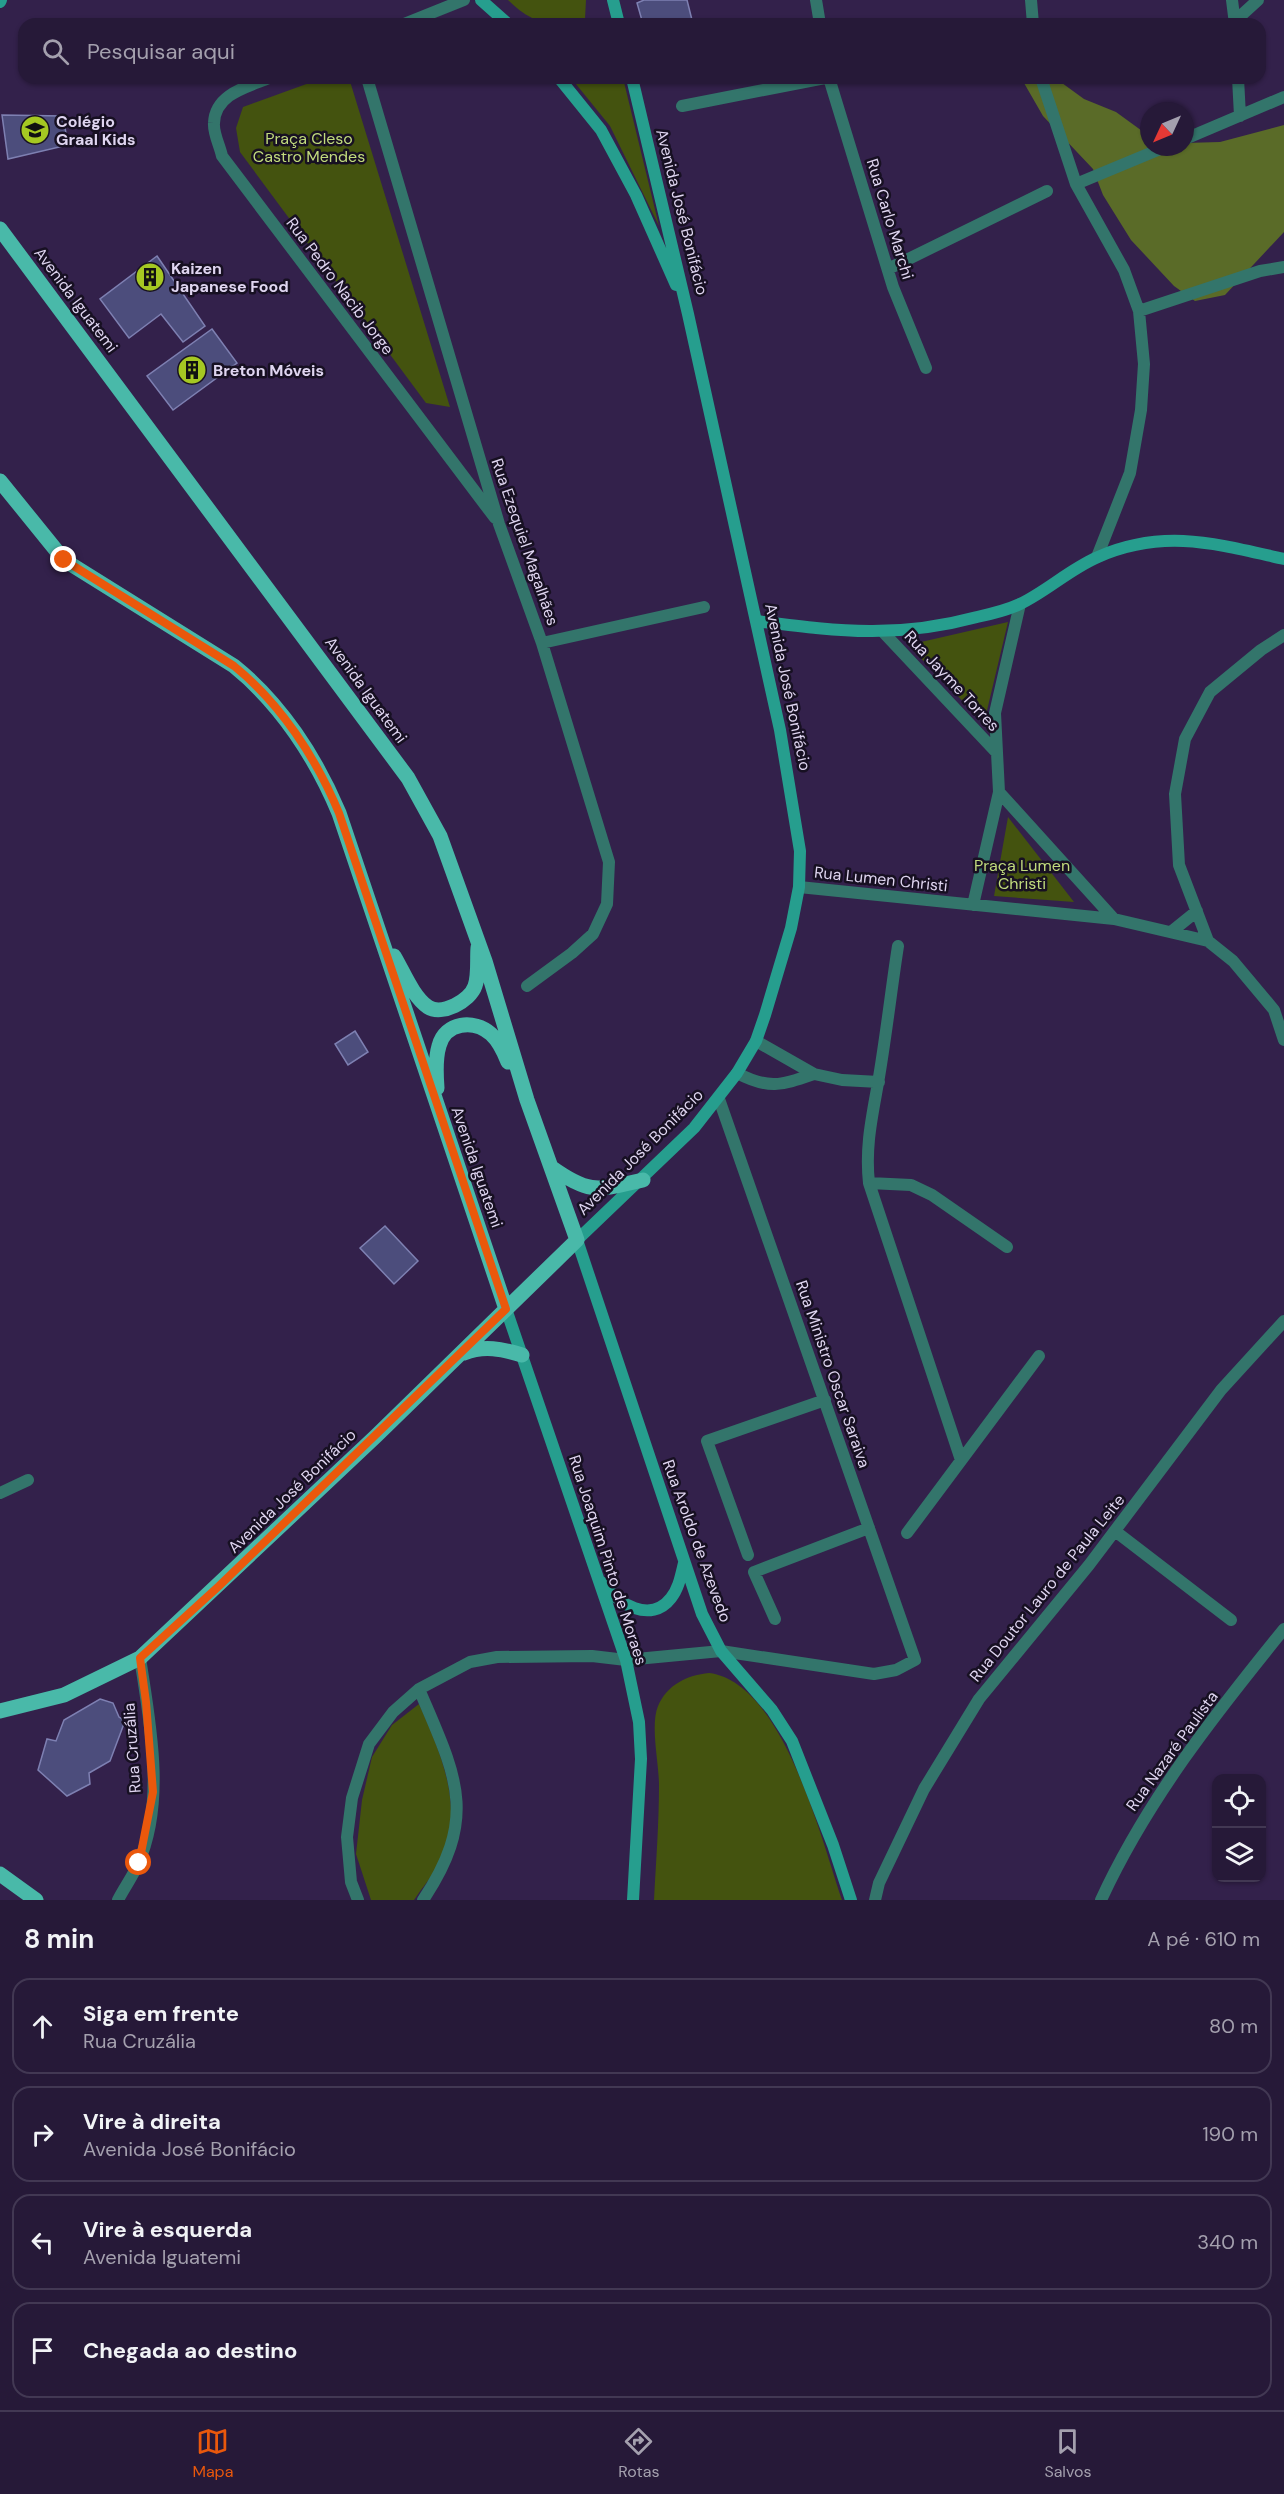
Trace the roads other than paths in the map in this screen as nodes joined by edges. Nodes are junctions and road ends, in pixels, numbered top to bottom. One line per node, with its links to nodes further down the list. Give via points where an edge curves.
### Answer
1 (464, 0): 7 (street)
2 (481, 0): 8 (main road)
3 (816, 0): 9 (street)
4 (1031, 0): 10 (street)
5 (1232, 0): 11 (street)
6 (1258, 0): 12 (street)
7 (419, 18)
8 (501, 18)
9 (819, 18)
10 (1032, 18)
11 (1234, 18)
12 (1239, 18)
13 (254, 84): 35 (street, Rua Pedro Nacib Jorge, via 231,93 221,104 214,124 222,156)
14 (369, 84): 35 (street, Rua Ezequiel Magalhães)
15 (564, 84): 32 (main road, via 601,130 636,195)
16 (633, 84): 32 (main road, Avenida José Bonifácio)
17 (796, 84): 22 (street)
18 (829, 84): 30 (street, Rua Carlo Marchi)
19 (1043, 84): 26 (street)
20 (1238, 84): 23 (street)
21 (1284, 97): 23 (street)
22 (682, 106)
23 (1240, 116): 24 (street)
24 (1194, 135)
25 (1143, 156): 26 (street)
26 (1076, 184): 31 (street, via 1124,270)
27 (1047, 191): 30 (street)
28 (0, 229): 53 (main road, Avenida Iguatemi, via 408,778 440,836)
29 (1284, 267): 31 (street, via 1260,271)
30 (888, 269): 33 (street, Rua Carlo Marchi)
31 (1139, 311): 36 (street, via 1144,364 1141,410 1130,473)
32 (688, 314): 40 (main road, Avenida José Bonifácio)
33 (926, 368)
34 (0, 481): 50 (main road, Avenida Iguatemi, via 64,560 234,666 292,727 326,783)
35 (499, 524): 43 (street, Rua Ezequiel Magalhães)
36 (1097, 557): 37 (main road, via 1133,544 1165,539 1200,540); 38 (main road)
37 (1284, 559)
38 (1020, 604): 41 (main road, via 925,629); 44 (street, via 995,713)
39 (704, 608): 43 (street)
40 (756, 621): 41 (main road); 46 (main road, Avenida José Bonifácio, via 790,788 800,851)
41 (884, 633): 44 (street, Rua Jayme Torres)
42 (1284, 636): 48 (street, via 1210,692 1185,739 1176,794 1179,865)
43 (542, 643): 55 (street, Rua Ezequiel Magalhães, via 609,862 607,904 593,934)
44 (996, 752): 45 (street)
45 (999, 792): 47 (street); 49 (street)
46 (799, 887): 47 (street, Rua Lumen Christi); 57 (main road, Avenida José Bonifácio, via 791,928)
47 (973, 904): 49 (street, Rua Lumen Christi)
48 (1197, 911): 51 (street); 52 (street)
49 (1114, 919): 51 (street, Rua Lumen Christi)
50 (376, 924): 53 (main road, via 429,1008 441,1010 465,999 475,986); 63 (main road, Avenida Iguatemi)
51 (1171, 932): 52 (street, Rua Lumen Christi)
52 (1208, 941): 56 (street, via 1233,961 1274,1010)
53 (478, 942): 62 (main road, Avenida Iguatemi)
54 (898, 946): 60 (street)
55 (527, 986)
56 (1284, 1040)
57 (756, 1041): 58 (main road, Avenida José Bonifácio); 59 (street)
58 (737, 1073): 59 (street, via 755,1083 780,1086); 61 (main road, Avenida José Bonifácio)
59 (814, 1074): 60 (street)
60 (879, 1082): 66 (street, via 867,1139)
61 (719, 1099): 65 (main road, Avenida José Bonifácio); 74 (street, Rua Ministro Oscar Saraiva)
62 (527, 1100): 63 (main road, via 492,1034 477,1025 466,1024 448,1031 439,1044); 64 (main road, Avenida Iguatemi)
63 (438, 1105): 69 (main road, Avenida Iguatemi)
64 (550, 1167): 65 (main road, via 587,1188 604,1189); 67 (main road, Avenida Iguatemi)
65 (643, 1180): 67 (main road, Avenida José Bonifácio)
66 (869, 1183): 68 (street, via 911,1185); 75 (street)
67 (577, 1240): 69 (main road, Avenida José Bonifácio); 82 (main road, Rua Aroldo de Azevedo)
68 (1007, 1247)
69 (506, 1309): 71 (main road, Rua Joaquim Pinto de Moraes); 72 (main road, Avenida José Bonifácio)
70 (1284, 1321): 79 (street, Rua Doutor Lauro de Paula Leite, via 1221,1390)
71 (522, 1355): 72 (main road, via 476,1348); 83 (main road, Rua Joaquim Pinto de Moraes)
72 (459, 1356): 88 (main road, Avenida José Bonifácio)
73 (1039, 1356): 75 (street)
74 (825, 1401): 78 (street, Rua Ministro Oscar Saraiva); 81 (street, via 707,1441)
75 (962, 1460): 80 (street)
76 (28, 1480): 77 (street)
77 (0, 1493)
78 (869, 1528): 84 (street, via 754,1572); 87 (street, Rua Ministro Oscar Saraiva, via 915,1660 896,1670 874,1674)
79 (1115, 1531): 85 (street); 99 (street, Rua Doutor Lauro de Paula Leite, via 979,1699 924,1789 879,1883)
80 (907, 1533)
81 (748, 1555)
82 (684, 1563): 83 (main road, via 680,1583 670,1600 653,1610 629,1608 609,1593); 87 (main road, Rua Aroldo de Azevedo, via 702,1614)
83 (594, 1570): 89 (main road, Rua Joaquim Pinto de Moraes)
84 (775, 1619)
85 (1231, 1620)
86 (1284, 1629): 100 (street, Rua Nazaré Paulista, via 1141,1820)
87 (721, 1651): 89 (street); 98 (main road, Rua Aroldo de Azevedo, via 772,1710 792,1741)
88 (140, 1658): 91 (main road, Avenida José Bonifácio, via 64,1695); 94 (street, Rua Cruzália, via 153,1792 139,1863)
89 (626, 1660): 90 (street, via 592,1656 497,1657 470,1662); 97 (main road, Rua Joaquim Pinto de Moraes, via 639,1722 641,1759)
90 (419, 1689): 95 (street, via 393,1712 369,1744 352,1798 347,1837 351,1882); 96 (street, via 447,1756 457,1792 456,1830 446,1862)
91 (0, 1711)
92 (0, 1874): 93 (main road)
93 (36, 1900)
94 (118, 1900)
95 (358, 1900)
96 (423, 1900)
97 (633, 1900)
98 (851, 1900)
99 (875, 1900)
100 (1101, 1900)

